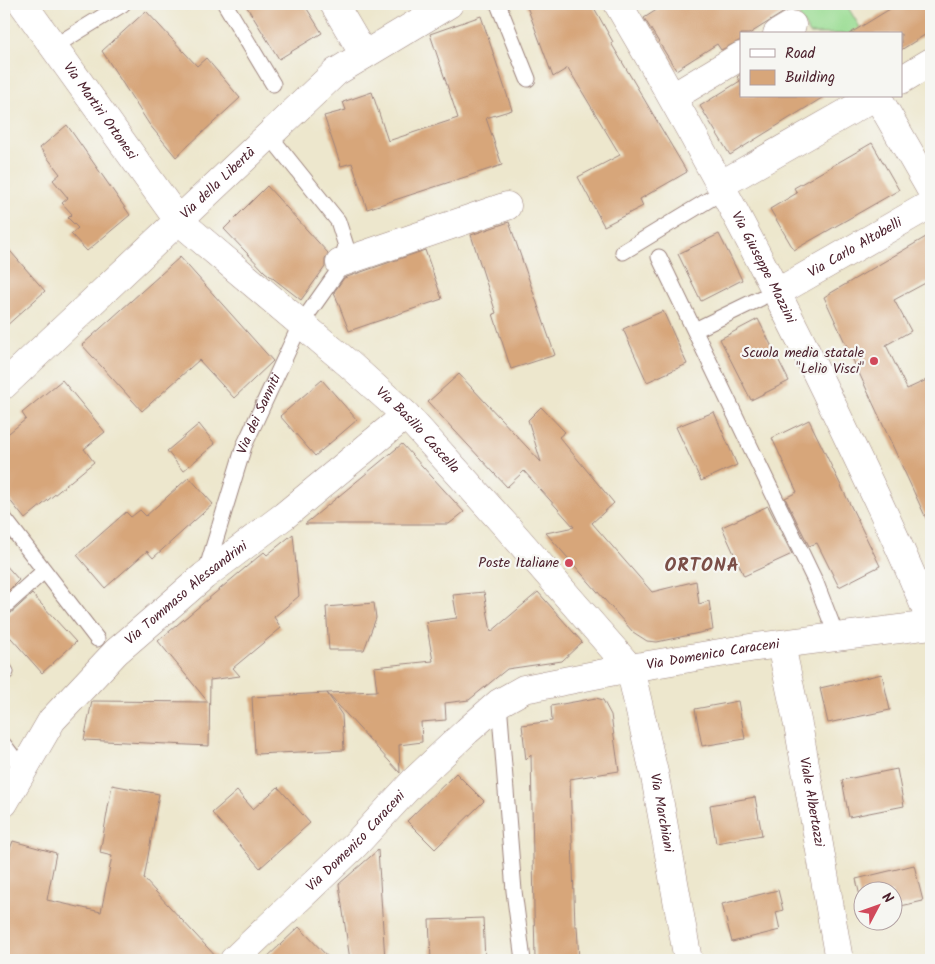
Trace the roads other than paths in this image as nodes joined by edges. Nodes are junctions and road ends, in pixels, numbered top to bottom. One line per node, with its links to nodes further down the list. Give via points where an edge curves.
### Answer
1 (23, 4): 8 (street, Via Martiri Ortonesi)
2 (123, 4): 8 (lane)
3 (225, 4): 14 (lane)
4 (334, 4): 9 (street)
5 (449, 4): 9 (street, Via della Libertà)
6 (498, 4): 12 (lane)
7 (626, 7): 15 (street, Via Giuseppe Mazzini)
8 (53, 47): 23 (street, Via Martiri Ortonesi)
9 (364, 55): 18 (street, Via della Libertà, via 336,72)
10 (740, 57): 15 (street)
11 (931, 62): 13 (street)
12 (528, 79)
13 (902, 79)
14 (273, 84)
15 (673, 97): 19 (street, Via Giuseppe Mazzini)
16 (873, 98): 19 (street)
17 (877, 98): 20 (street)
18 (269, 134): 23 (street, Via della Libertà); 26 (lane, Via dei Sanniti, via 338,221 346,246)
19 (723, 187): 24 (lane); 27 (street, Via Giuseppe Mazzini)
20 (931, 190)
21 (931, 204): 27 (street, Via Carlo Altobelli)
22 (507, 206): 26 (street)
23 (178, 220): 28 (street, Via Basilio Cascella); 30 (street, Via della Libertà)
24 (623, 252)
25 (659, 257): 29 (lane)
26 (340, 263): 28 (lane, Via dei Sanniti, via 336,274)
27 (770, 295): 29 (lane); 36 (street, Via Giuseppe Mazzini, via 910,567)
28 (300, 325): 31 (street, Via Basilio Cascella, via 350,364); 34 (lane, Via dei Sanniti, via 244,446)
29 (694, 330): 37 (lane, via 816,583)
30 (4, 385)
31 (406, 415): 34 (street, Via Tommaso Alessandrini, via 284,516); 40 (street, Via Basilio Cascella)
32 (4, 518): 33 (lane)
33 (44, 571): 35 (lane); 38 (lane)
34 (204, 576): 43 (street, Via Tommaso Alessandrini, via 110,658 52,720)
35 (4, 607)
36 (931, 624): 37 (street, Via Domenico Caraceni)
37 (837, 637): 39 (street, Via Domenico Caraceni)
38 (97, 639)
39 (781, 645): 40 (street, Via Domenico Caraceni); 48 (street, Viale Albertazzi)
40 (630, 668): 41 (street, Via Domenico Caraceni, via 524,690); 47 (street, Via Marchiani)
41 (500, 703): 45 (street, Via Domenico Caraceni, via 414,781 356,844); 46 (lane)
42 (4, 744): 43 (lane)
43 (23, 770): 44 (street, Via Tommaso Alessandrini)
44 (4, 803)
45 (234, 960)
46 (522, 960)
47 (688, 960)
48 (839, 960)

